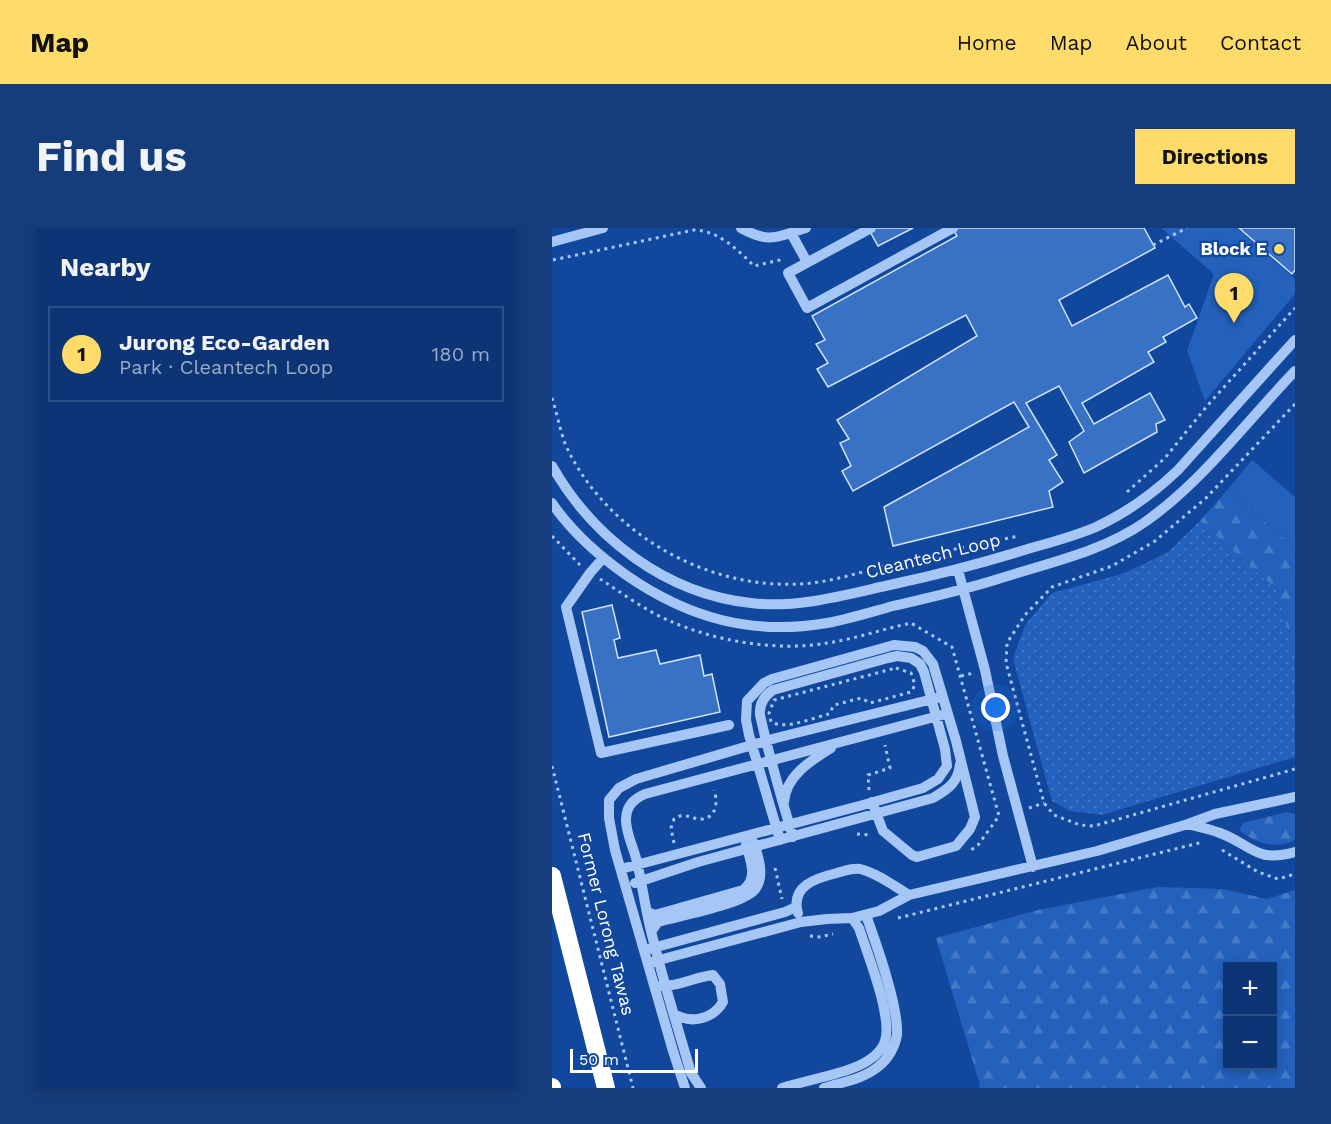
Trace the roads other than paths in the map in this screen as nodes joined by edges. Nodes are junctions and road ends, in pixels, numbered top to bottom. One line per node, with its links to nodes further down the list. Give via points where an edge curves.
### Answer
1 (603, 228): 7 (street)
2 (741, 228): 6 (street, via 758,237)
3 (806, 228): 6 (street)
4 (871, 228): 8 (street)
5 (953, 228): 8 (street, via 807,308 788,273)
6 (791, 233): 8 (street)
7 (552, 242)
8 (805, 259)
9 (1295, 340): 14 (street, Cleantech Loop, via 1178,470 1132,507 1096,527)
10 (1295, 371): 15 (street, Cleantech Loop, via 1192,483 1144,523 1105,545)
11 (552, 466): 14 (street, Cleantech Loop, via 575,502 624,551 656,572 720,597 751,603 823,599)
12 (552, 503): 13 (street, Cleantech Loop)
13 (603, 558): 15 (street, Cleantech Loop, via 677,606 716,620 752,626 827,623); 20 (street, via 566,607 601,753)
14 (958, 570): 15 (street)
15 (963, 589): 40 (street)
16 (943, 697): 17 (street); 18 (street); 23 (street, via 929,656 915,647 894,645 764,683 747,701 746,720)
17 (932, 699): 19 (street); 21 (street); 21 (street, via 924,672 916,661 888,658 773,690 760,708)
18 (948, 714): 19 (street); 24 (street)
19 (936, 717): 22 (street); 27 (street, via 947,766 938,779 922,788)
20 (729, 725)
21 (767, 741): 23 (street); 25 (street)
22 (841, 742): 25 (street); 29 (street, via 802,769 785,793)
23 (752, 745): 26 (street); 41 (street, via 636,779 619,788 609,800 609,808)
24 (960, 759): 30 (street, via 955,783 947,790 933,798); 30 (street, via 975,817 956,846 917,857 883,831)
25 (772, 761): 26 (street); 29 (street)
26 (758, 765): 33 (street); 39 (street, via 635,798 626,817)
27 (871, 797): 30 (street); 32 (street)
28 (1295, 797): 31 (street, via 1215,814)
29 (784, 808): 32 (street)
30 (876, 814): 35 (street)
31 (1188, 824): 38 (street, via 1219,832 1262,856); 40 (street)
32 (790, 825): 33 (street); 35 (street)
33 (777, 828): 34 (street); 36 (street)
34 (748, 837): 37 (street); 39 (street)
35 (793, 837): 36 (street)
36 (780, 840): 37 (street)
37 (751, 848): 43 (street); 47 (street, via 753,873 750,885 743,890 655,915); 50 (street, via 760,866 760,879 752,893 740,900 658,922)
38 (1295, 852)
39 (637, 864): 41 (street); 43 (street)
40 (1033, 867): 45 (street)
41 (621, 868): 44 (street)
42 (552, 876): 55 (highway)
43 (639, 882): 44 (street); 47 (street)
44 (626, 886): 51 (street)
45 (909, 895): 46 (street, via 856,868 802,886); 48 (street)
46 (796, 908): 49 (street); 51 (street)
47 (648, 912): 50 (street)
48 (862, 921): 49 (street); 58 (street, via 884,1008 885,1041 874,1056 856,1067); 59 (street, via 896,1018 897,1035 880,1066)
49 (801, 922): 52 (street)
50 (651, 932): 51 (street)
51 (650, 949): 52 (street)
52 (653, 961): 53 (street)
53 (660, 986): 54 (street); 54 (street, via 712,975 720,984 723,1002 718,1011 689,1020); 56 (street)
54 (673, 1013): 57 (street, via 691,1073)
55 (606, 1088)
56 (686, 1088)
57 (701, 1088)
58 (782, 1088)
59 (824, 1088)

